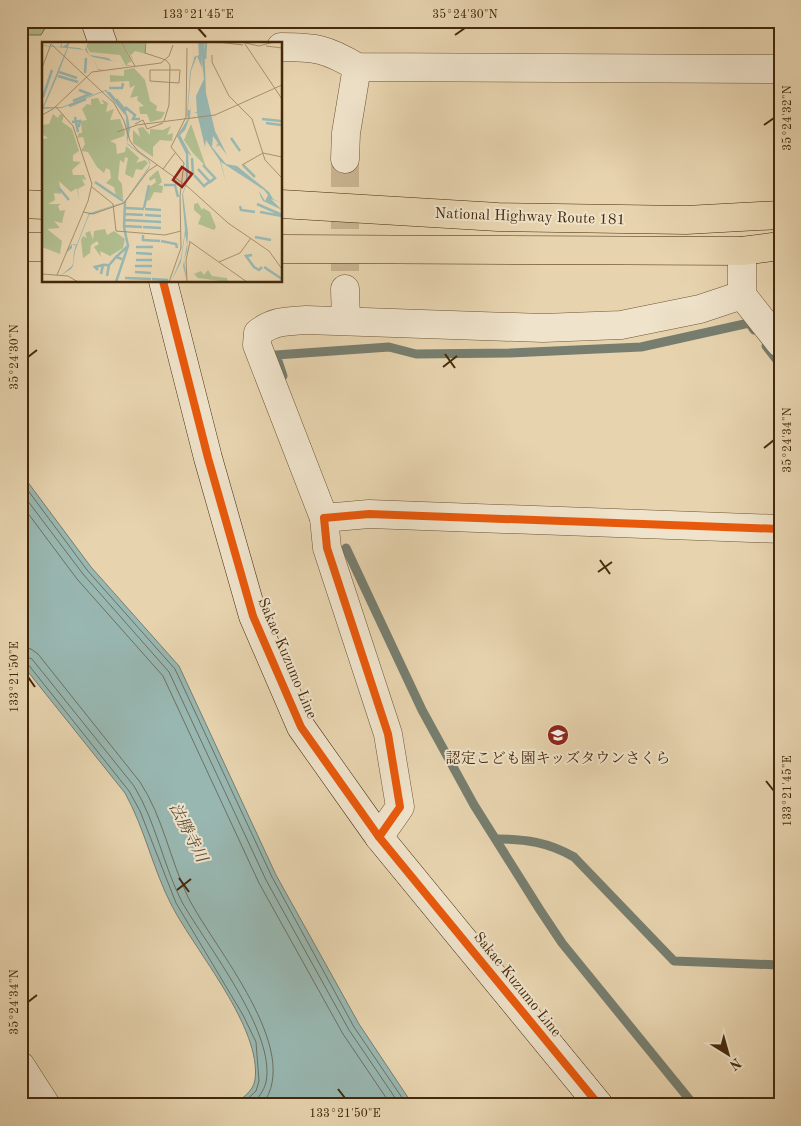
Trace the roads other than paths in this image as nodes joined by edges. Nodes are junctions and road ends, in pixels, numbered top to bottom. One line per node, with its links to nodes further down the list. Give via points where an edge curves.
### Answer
1 (95, 21): 2 (street)
2 (102, 42)
3 (282, 46): 4 (street, via 312,47 334,53)
4 (357, 67): 5 (street); 6 (street)
5 (780, 69)
6 (345, 159)
7 (21, 204): 9 (highway)
8 (282, 204): 10 (highway, National Highway Route 181, via 498,217 686,220)
9 (42, 205)
10 (780, 214)
11 (780, 246): 15 (highway, National Highway Route 181)
12 (21, 247): 13 (highway)
13 (42, 248)
14 (282, 249): 15 (highway, National Highway Route 181)
15 (742, 250): 18 (street)
16 (163, 282): 23 (street, Sakae Kuzumo Line, via 253,616 301,727)
17 (345, 289): 19 (street)
18 (742, 295): 19 (street, via 700,309 621,325 542,328); 20 (street)
19 (346, 320): 21 (street, via 276,322 258,333 257,345)
20 (780, 344)
21 (324, 518): 22 (street, via 369,514); 23 (street, via 327,548 388,734 400,807)
22 (780, 529)
23 (379, 837): 26 (street, Sakae Kuzumo Line)
24 (21, 1066): 25 (street)
25 (46, 1105)
26 (599, 1105)

